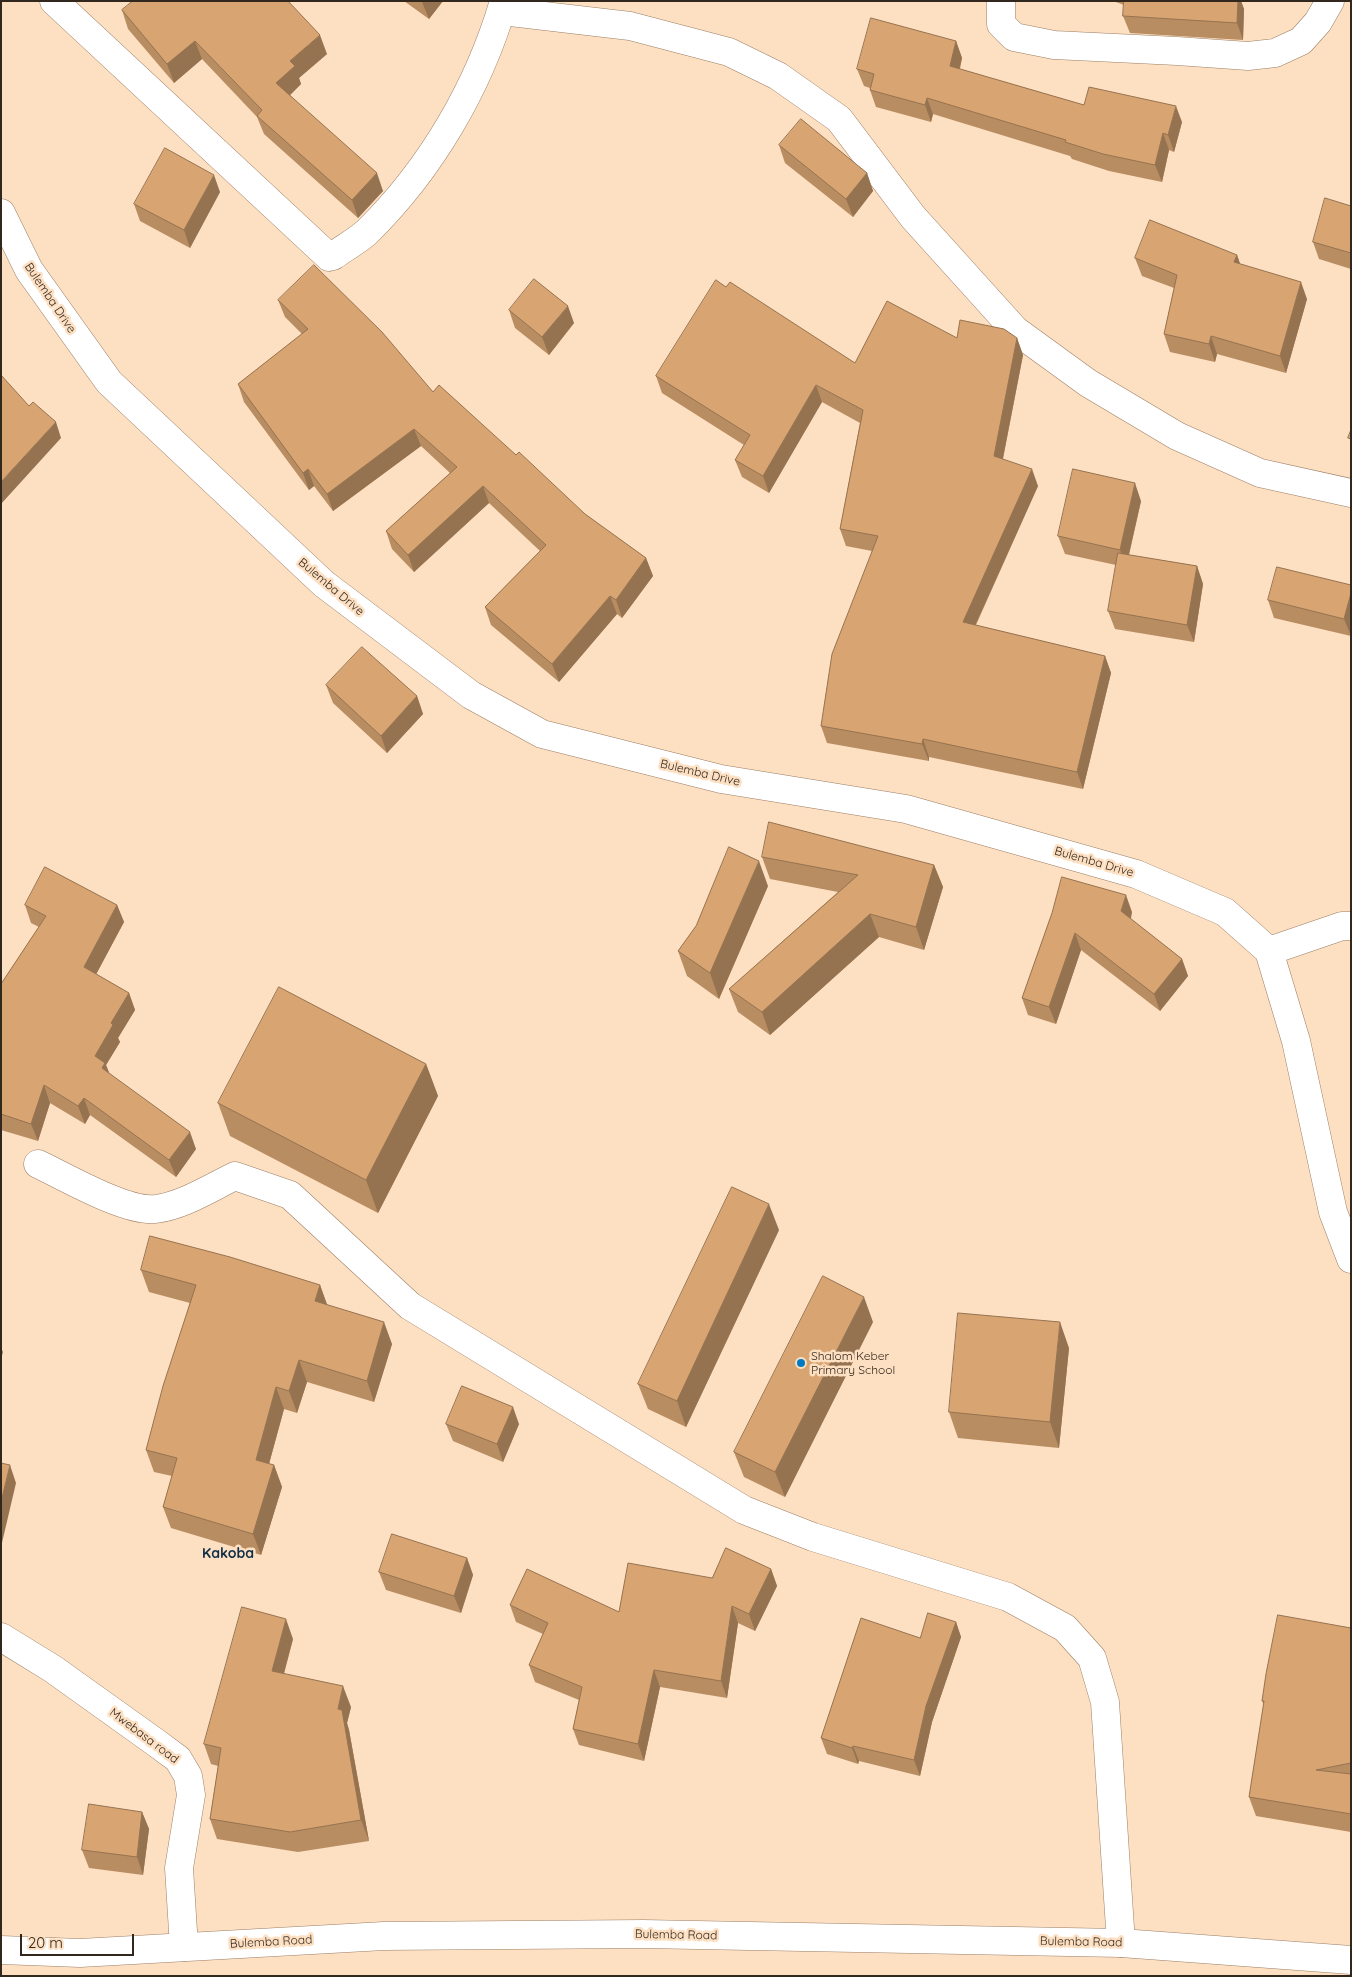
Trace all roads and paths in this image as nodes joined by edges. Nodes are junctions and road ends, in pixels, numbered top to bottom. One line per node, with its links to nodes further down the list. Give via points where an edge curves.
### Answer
1 (54, 1): 4 (street, via 329,258 366,233 421,170 471,87)
2 (1001, 1): 3 (street, via 1002,24 1014,37 1054,45 1248,56 1275,53 1301,41 1318,22)
3 (1330, 1)
4 (503, 6): 6 (street, via 630,26 729,52 778,76 839,119 912,217 1015,330 1088,384 1177,436 1260,473)
5 (1, 213): 8 (street, Bulemba Drive, via 29,270 109,382 324,584 470,695 542,734 721,779 906,809 1136,874 1225,912)
6 (1351, 493)
7 (1351, 926): 8 (street, via 1342,926)
8 (1269, 951): 10 (street, via 1296,1041 1333,1212)
9 (38, 1164): 12 (street, via 121,1204 155,1209 185,1200 234,1176 290,1195 410,1306 744,1510 813,1537 1008,1597 1066,1628 1092,1658 1105,1702)
10 (1351, 1259)
11 (1, 1637): 13 (street, Mwebasa road, via 53,1669 178,1759 188,1776 191,1795 179,1868)
12 (1121, 1943): 13 (street, Bulemba Road, via 643,1934 384,1936); 15 (street, Bulemba Road)
13 (184, 1947): 14 (street, Bulemba Road, via 80,1952)
14 (1, 1950)
15 (1351, 1960)

